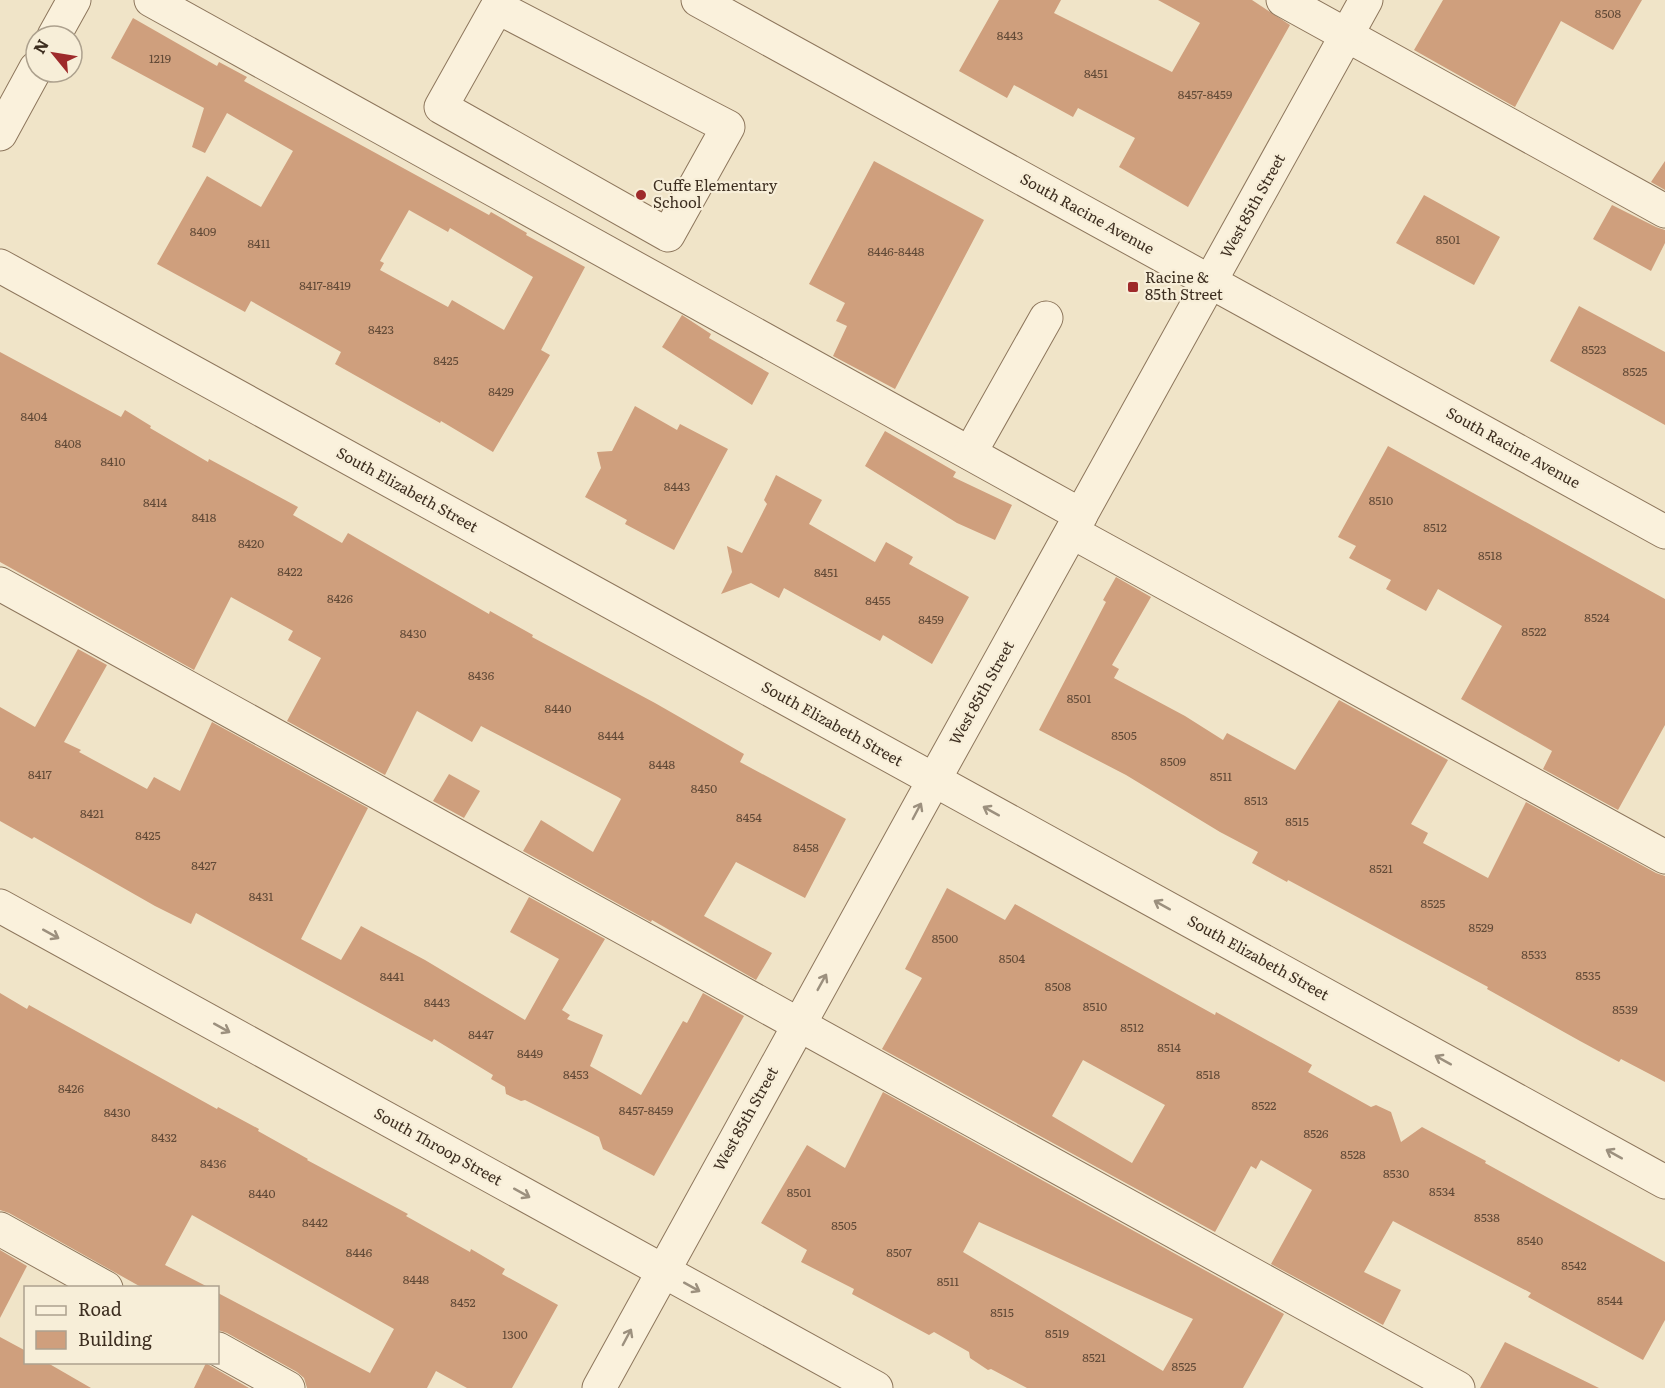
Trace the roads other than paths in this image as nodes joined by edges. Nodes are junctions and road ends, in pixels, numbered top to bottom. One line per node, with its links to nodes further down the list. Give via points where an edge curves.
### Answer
1 (74, 0): 7 (street)
2 (151, 0): 15 (street)
3 (698, 0): 13 (street, South Racine Avenue)
4 (1283, 0): 8 (street)
5 (1366, 0): 8 (street, West 85th Street)
6 (499, 3): 6 (street, via 441,106 668,235 728,127)
7 (61, 24)
8 (1347, 35): 11 (street); 13 (street, West 85th Street)
9 (27, 84): 10 (street)
10 (0, 134)
11 (1665, 211)
12 (0, 266): 19 (street, South Elizabeth Street)
13 (1211, 282): 16 (street, West 85th Street); 17 (street, South Racine Avenue)
14 (1046, 318): 15 (street)
15 (970, 453): 16 (street)
16 (1076, 523): 19 (street, West 85th Street); 20 (street)
17 (1665, 532)
18 (0, 584): 22 (street)
19 (934, 780): 22 (street, West 85th Street, one-way to 19); 23 (street, South Elizabeth Street, one-way to 19)
20 (1665, 857)
21 (0, 906): 25 (street, South Throop Street, one-way to 25)
22 (799, 1023): 25 (street, West 85th Street); 31 (street)
23 (1665, 1182)
24 (0, 1229): 26 (street)
25 (662, 1270): 29 (street, West 85th Street, one-way to 25); 30 (street, South Throop Street, one-way to 30)
26 (104, 1286)
27 (219, 1350): 28 (street)
28 (288, 1388)
29 (599, 1388)
30 (876, 1388)
31 (1458, 1388)

